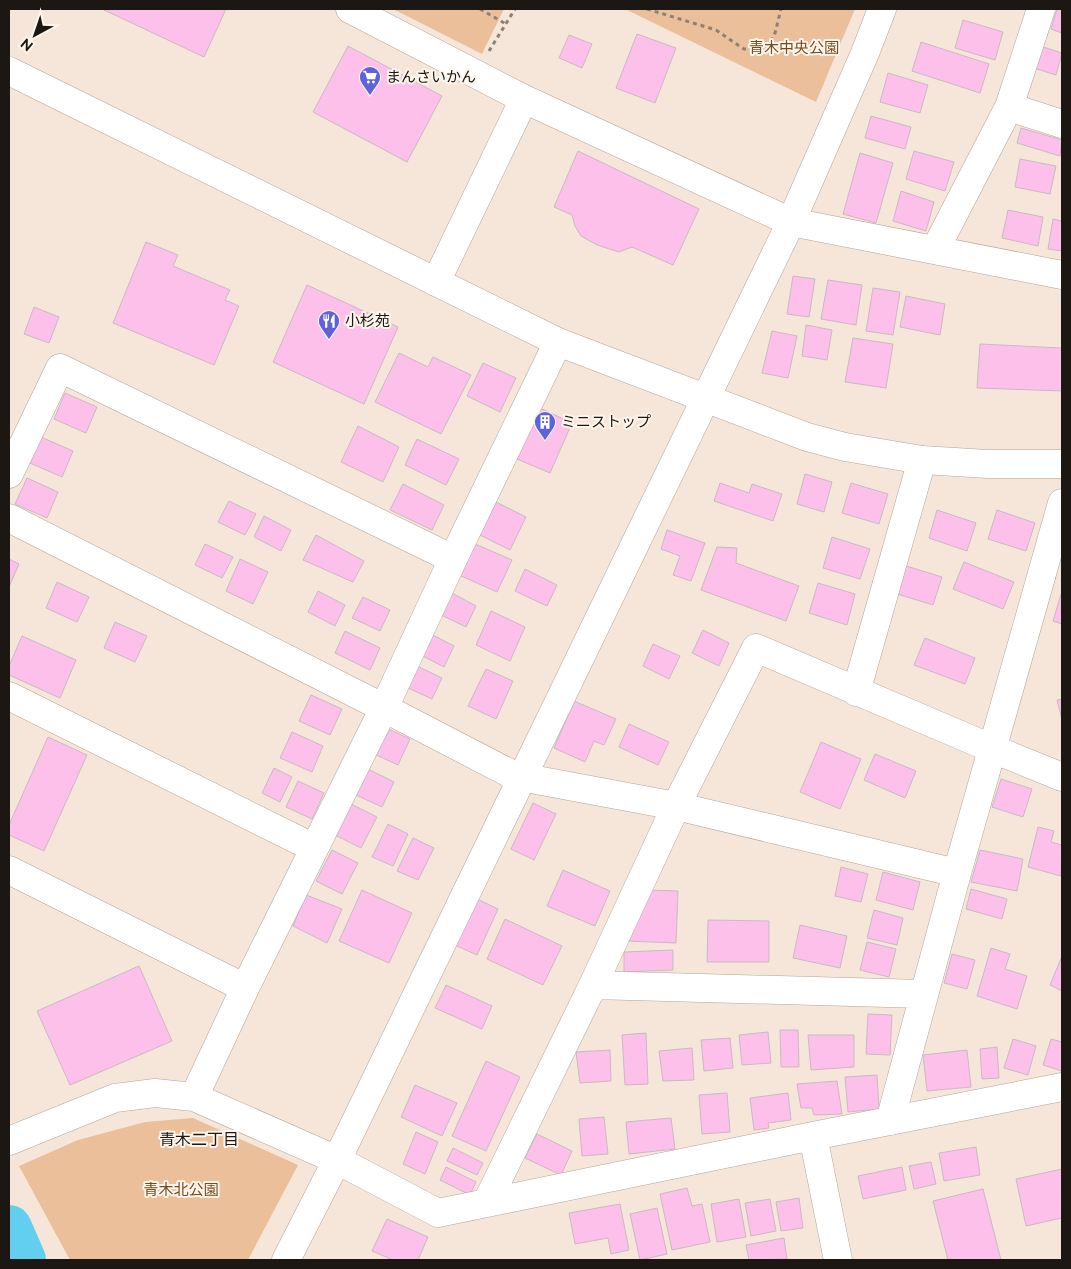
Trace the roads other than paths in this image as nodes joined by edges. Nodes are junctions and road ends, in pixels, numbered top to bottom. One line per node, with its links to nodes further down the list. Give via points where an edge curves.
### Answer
1 (350, 9): 5 (street)
2 (882, 9): 8 (street)
3 (1041, 9): 6 (street)
4 (9, 71): 11 (street)
5 (524, 99): 8 (street); 11 (street)
6 (1009, 107): 7 (street); 9 (street)
7 (1062, 124)
8 (790, 222): 9 (street); 13 (street)
9 (935, 250): 10 (street)
10 (1062, 275)
11 (436, 282): 12 (street)
12 (558, 342): 13 (street); 19 (street)
13 (706, 399): 14 (street, via 807,437); 25 (street)
14 (922, 460): 15 (street); 20 (street)
15 (1062, 464)
16 (9, 474): 19 (street, via 60,368)
17 (1062, 503): 23 (street)
18 (9, 518): 22 (street)
19 (453, 559): 22 (street)
20 (856, 692): 23 (street); 26 (street, via 756,648)
21 (9, 696): 27 (street)
22 (384, 708): 25 (street); 27 (street)
23 (993, 749): 24 (street); 29 (street)
24 (1062, 777)
25 (522, 778): 26 (street); 38 (street)
26 (676, 806): 29 (street); 30 (street)
27 (314, 848): 31 (street)
28 (9, 870): 31 (street)
29 (957, 873): 32 (street)
30 (593, 985): 32 (street); 39 (street)
31 (245, 988): 34 (street)
32 (923, 994): 35 (street)
33 (1062, 1087): 35 (street)
34 (194, 1097): 37 (street, via 155,1093 115,1098); 38 (street)
35 (890, 1121): 36 (street)
36 (813, 1136): 39 (street); 41 (street)
37 (13, 1139)
38 (336, 1160): 39 (street, via 438,1213); 40 (street)
39 (487, 1202)
40 (286, 1260)
41 (838, 1260)

